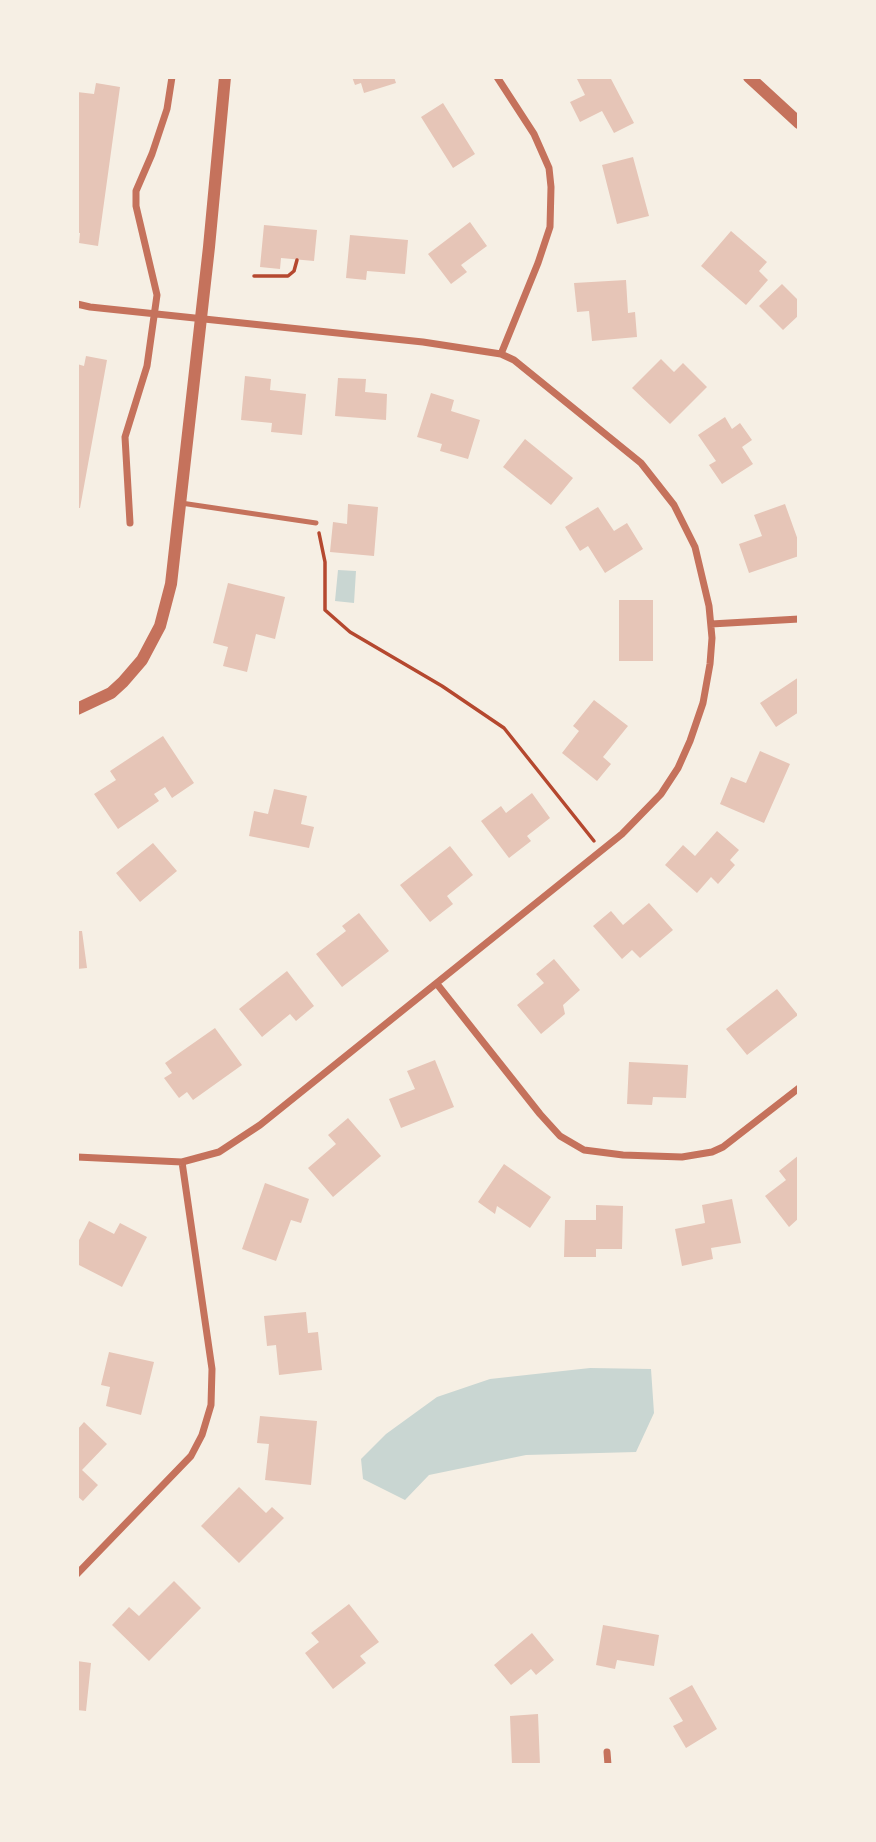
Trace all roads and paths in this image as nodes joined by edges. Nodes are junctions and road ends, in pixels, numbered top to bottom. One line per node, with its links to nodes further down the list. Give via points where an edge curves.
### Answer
1 (172, 77): 9 (street, via 167,108 135,191 155,278)
2 (225, 77): 10 (street)
3 (497, 77): 11 (street, via 534,134 549,168 551,187 550,226)
4 (749, 77): 5 (street)
5 (799, 123)
6 (297, 260): 7 (path, via 288,276)
7 (254, 276)
8 (77, 304): 9 (street)
9 (156, 314): 10 (street); 13 (street, via 147,366 125,438)
10 (200, 319): 11 (street); 12 (street)
11 (501, 354): 16 (street, via 543,382 641,463 674,505 695,547)
12 (181, 503): 14 (lane); 17 (street, via 171,584 160,626 142,660 123,682)
13 (130, 523)
14 (317, 523): 18 (path, via 325,562 325,610 350,632 504,728)
15 (799, 619): 16 (street)
16 (710, 624): 18 (street, via 710,664 703,703 678,768 642,816)
17 (77, 709)
18 (602, 850): 19 (street)
19 (437, 984): 20 (street, via 559,1136 584,1150 682,1157 712,1152); 22 (street, via 235,1143 206,1158)
20 (799, 1088)
21 (77, 1157): 22 (street)
22 (182, 1162): 23 (street, via 212,1369 211,1405 191,1456)
23 (77, 1574)
24 (607, 1752): 25 (street)
25 (608, 1765)

